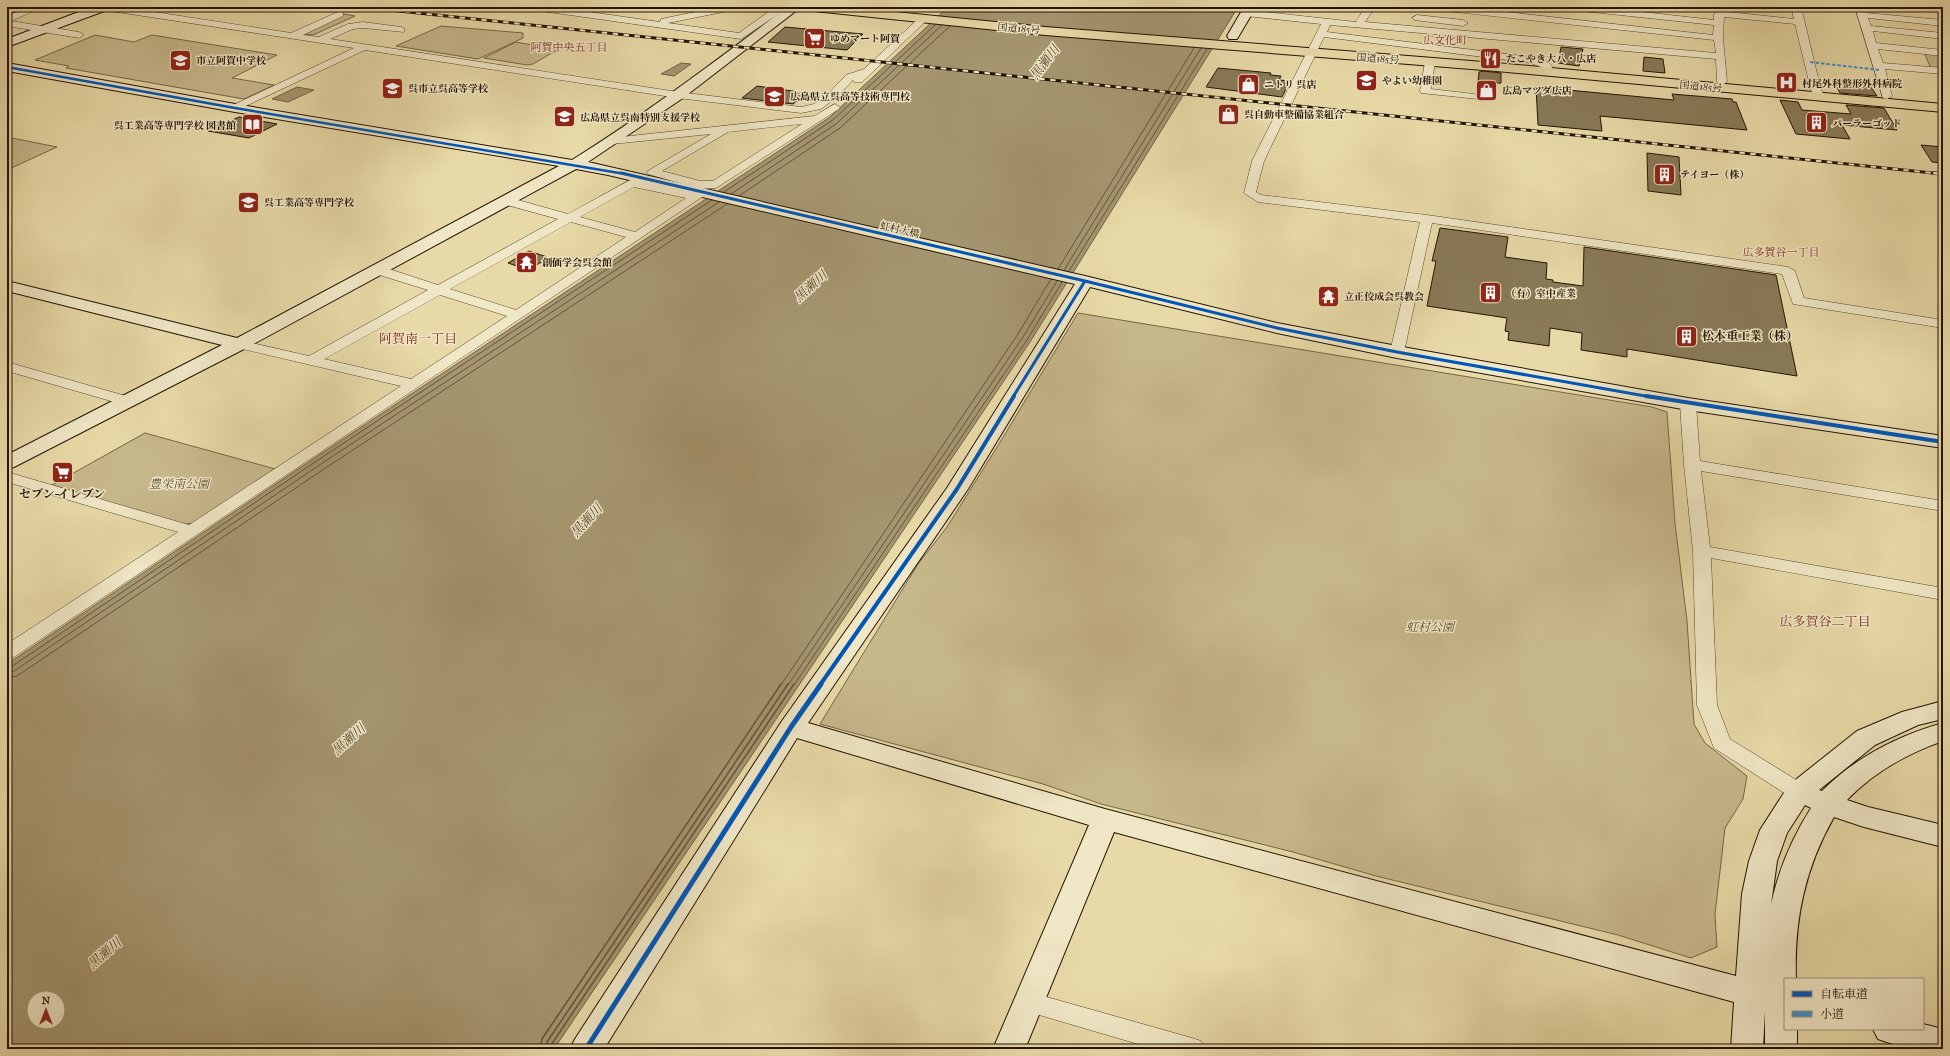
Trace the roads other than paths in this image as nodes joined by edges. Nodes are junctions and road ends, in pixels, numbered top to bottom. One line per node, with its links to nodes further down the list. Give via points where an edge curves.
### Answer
1 (38, 7): 29 (street)
2 (104, 7): 41 (street); 45 (street)
3 (535, 7): 17 (street)
4 (584, 7): 22 (street)
5 (608, 7): 26 (street)
6 (733, 7): 35 (street)
7 (784, 7): 35 (street, via 741,36)
8 (795, 7): 67 (street)
9 (814, 7): 27 (highway, 国道185号)
10 (907, 7): 27 (highway, 国道185号)
11 (1370, 7): 39 (street)
12 (1422, 7): 28 (street)
13 (1437, 7): 25 (street)
14 (1572, 7): 18 (street)
15 (1715, 7): 36 (street, via 1714,19)
16 (1796, 7): 33 (street)
17 (559, 8): 22 (street)
18 (1611, 9): 36 (street); 47 (street)
19 (1248, 10): 31 (street); 52 (street)
20 (632, 11): 30 (street)
21 (1861, 11): 37 (street); 40 (street)
22 (575, 12): 26 (street)
23 (1316, 12): 31 (street)
24 (340, 14): 45 (street)
25 (1504, 14): 47 (street)
26 (594, 15): 30 (street)
27 (928, 16): 52 (highway, 国道185号); 64 (street)
28 (1417, 18): 43 (street); 49 (street, via 1499,28)
29 (7, 19)
30 (620, 19): 35 (street)
31 (1309, 20): 32 (street)
32 (1327, 22): 39 (street); 44 (street)
33 (1800, 22): 36 (street, via 1719,14); 66 (street)
34 (7, 23): 41 (street)
35 (652, 23)
36 (1720, 23): 50 (street)
37 (1943, 23)
38 (413, 25): 42 (street)
39 (1359, 25): 43 (street)
40 (1867, 28): 48 (street); 54 (street)
41 (44, 29): 46 (street); 53 (street)
42 (401, 30): 51 (street, via 351,26); 55 (street)
43 (1411, 30): 49 (street)
44 (1320, 34): 56 (street); 57 (street)
45 (294, 35): 51 (street)
46 (79, 36)
47 (1605, 36): 49 (street); 50 (street); 59 (street)
48 (1943, 36)
49 (1497, 38)
50 (1718, 38): 59 (street)
51 (322, 39): 55 (street)
52 (1227, 39): 57 (highway, 国道185号)
53 (7, 43)
54 (1871, 45): 58 (street); 61 (street)
55 (367, 46): 67 (street); 71 (street)
56 (1376, 47): 57 (highway, 国道185号); 65 (highway, 国道185号, via 1548,67)
57 (1313, 50): 60 (highway, 国道185号); 80 (street, via 1258,161 1250,193 1258,198)
58 (1943, 53)
59 (1721, 56): 65 (street)
60 (1430, 62): 66 (highway, 国道185号); 69 (street, via 1425,92)
61 (1880, 66): 63 (street); 68 (street)
62 (7, 67): 71 (street, 虹村大橋)
63 (1943, 71)
64 (865, 72): 67 (street, via 850,78 816,107 801,110); 73 (street, via 846,98)
65 (1722, 82): 66 (highway, 国道185号)
66 (1818, 94): 68 (highway, 国道185号); 72 (highway, 国道185号)
67 (678, 95): 75 (street)
68 (1887, 96): 70 (highway, 国道185号)
69 (1474, 97)
70 (1943, 101)
71 (235, 108): 76 (street, 虹村大橋)
72 (1943, 108)
73 (818, 118): 74 (street); 77 (street)
74 (729, 128): 75 (street); 77 (street, via 652,172 700,185)
75 (612, 141): 76 (street)
76 (574, 164): 77 (street, 虹村大橋); 78 (street)
77 (706, 191): 79 (street, via 632,183); 81 (street); 83 (street, 虹村大橋)
78 (508, 202): 79 (street); 82 (street)
79 (569, 219): 81 (street); 85 (street)
80 (1427, 219): 87 (street, via 1788,271 1798,301); 89 (street)
81 (636, 236): 86 (street)
82 (378, 270): 85 (street); 88 (street)
83 (1085, 281): 89 (street, 虹村大橋, via 1277,328); 105 (street, via 958,489)
84 (7, 286): 88 (street)
85 (440, 290): 86 (street); 90 (street)
86 (517, 315): 92 (street)
87 (1943, 324)
88 (239, 344): 90 (street); 93 (street)
89 (1397, 352): 94 (street, 虹村大橋)
90 (312, 360): 92 (street)
91 (7, 366): 93 (street)
92 (413, 384): 100 (street)
93 (128, 401): 96 (street)
94 (1688, 404): 95 (street, 虹村大橋); 97 (street)
95 (1943, 442)
96 (7, 463)
97 (1692, 465): 99 (street); 101 (street)
98 (7, 477): 100 (street)
99 (1943, 506)
100 (192, 531): 103 (street)
101 (1702, 551): 102 (street); 107 (street, via 1707,704 1721,743)
102 (1943, 594)
103 (7, 653)
104 (1943, 710): 107 (street, via 1911,718 1866,738)
105 (791, 727): 109 (street); 116 (street)
106 (1943, 732): 108 (street, via 1921,738 1885,757 1860,774)
107 (1800, 792): 108 (street); 111 (street, via 1774,830 1763,861 1757,894)
108 (1828, 804): 110 (street, via 1864,817); 113 (street, via 1811,830 1786,899 1782,928)
109 (1105, 819): 111 (street); 112 (street)
110 (1943, 836)
111 (1750, 993): 113 (street); 119 (street)
112 (1029, 1002): 117 (street); 118 (street)
113 (1783, 1002): 120 (street)
114 (1893, 1030): 115 (street)
115 (1943, 1043)
116 (586, 1049)
117 (1009, 1049)
118 (1192, 1049)
119 (1747, 1049)
120 (1781, 1049)

